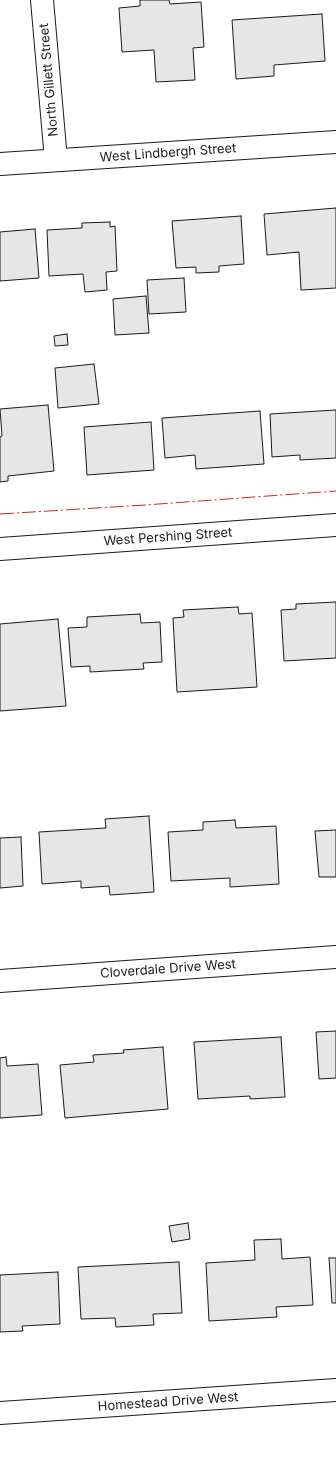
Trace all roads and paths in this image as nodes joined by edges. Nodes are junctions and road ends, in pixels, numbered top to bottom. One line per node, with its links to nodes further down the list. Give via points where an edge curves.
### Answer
1 (42, 0): 3 (street, North Gillett Street)
2 (336, 142): 3 (street, West Lindbergh Street)
3 (56, 160): 4 (street, West Lindbergh Street)
4 (0, 164)
5 (336, 525): 6 (street, West Pershing Street)
6 (0, 549)
7 (336, 957): 8 (street, Cloverdale Drive West)
8 (0, 981)
9 (336, 1390): 10 (street, Homestead Drive West)
10 (0, 1413)

